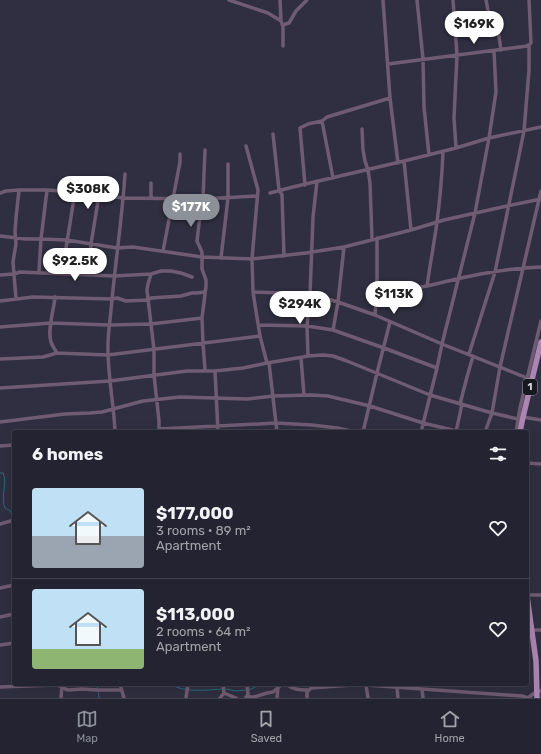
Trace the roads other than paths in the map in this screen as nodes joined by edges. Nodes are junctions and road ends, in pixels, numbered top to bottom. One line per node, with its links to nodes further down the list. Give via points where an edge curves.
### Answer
1 (228, 0): 9 (street, via 268,13)
2 (280, 0): 9 (street)
3 (307, 0): 9 (street, via 289,23)
4 (383, 0): 16 (street)
5 (417, 0): 15 (street)
6 (453, 0): 14 (street)
7 (486, 0): 13 (street, via 489,15 498,30)
8 (529, 0): 10 (street)
9 (282, 23): 11 (street)
10 (529, 45): 13 (street); 21 (street)
11 (283, 46)
12 (494, 50): 13 (street); 14 (street); 23 (street, via 496,92)
13 (501, 50)
14 (457, 55): 15 (street); 25 (street, via 454,118)
15 (423, 59): 16 (street); 29 (street, via 424,112)
16 (388, 64): 17 (street)
17 (390, 98): 18 (street, via 327,117); 31 (street)
18 (322, 121): 36 (street); 39 (street, via 300,128)
19 (541, 127): 21 (street)
20 (362, 129): 33 (street, via 364,161)
21 (524, 131): 23 (street); 55 (street)
22 (273, 134): 42 (street)
23 (490, 138): 25 (street); 56 (street)
24 (246, 146): 48 (street, via 258,190)
25 (456, 148): 27 (street)
26 (205, 150): 53 (street)
27 (443, 152): 29 (street); 57 (street)
28 (180, 154): 52 (street)
29 (429, 155): 30 (street)
30 (404, 161): 31 (street); 58 (street)
31 (398, 163): 33 (street)
32 (228, 164): 51 (street)
33 (368, 170): 36 (street); 63 (street)
34 (125, 174): 49 (street)
35 (100, 178): 47 (street)
36 (333, 178): 37 (street)
37 (317, 181): 39 (street); 69 (street)
38 (151, 183): 50 (street)
39 (305, 185): 42 (street)
40 (19, 190): 41 (street); 45 (street); 60 (street)
41 (47, 190): 44 (street); 62 (street)
42 (278, 190): 46 (street); 70 (street, via 282,195)
43 (541, 191): 54 (street)
44 (75, 192): 47 (street); 64 (street)
45 (0, 193)
46 (270, 193)
47 (99, 195): 49 (street); 65 (street)
48 (257, 196): 51 (street); 73 (street)
49 (123, 198): 50 (street); 67 (street)
50 (150, 198): 52 (street)
51 (228, 198): 53 (street); 72 (street)
52 (173, 199): 53 (street); 68 (street)
53 (203, 199): 71 (street, via 197,241)
54 (540, 200): 55 (street); 74 (street)
55 (509, 205): 56 (street); 77 (street)
56 (475, 214): 57 (street); 85 (street)
57 (437, 222): 58 (street); 86 (street)
58 (411, 230): 61 (street)
59 (0, 236): 60 (street)
60 (16, 238): 62 (street); 79 (street)
61 (377, 238): 63 (street); 87 (street)
62 (41, 239): 64 (street); 76 (street)
63 (372, 239): 66 (street)
64 (67, 240): 65 (street); 78 (street)
65 (91, 244): 67 (street); 82 (street)
66 (344, 246): 69 (street); 96 (street)
67 (118, 248): 68 (street); 83 (street)
68 (163, 251): 71 (street)
69 (312, 252): 70 (street); 90 (street)
70 (284, 256): 73 (street)
71 (202, 257): 72 (street); 88 (street, via 202,269 206,280)
72 (221, 258): 73 (street)
73 (252, 259): 89 (street)
74 (524, 267): 75 (street); 77 (street); 122 (street)
75 (541, 267)
76 (39, 272): 78 (street); 79 (street)
77 (495, 272): 85 (street); 115 (street)
78 (62, 273): 82 (street)
79 (14, 274): 81 (street); 92 (street)
80 (151, 274): 83 (street); 84 (street, via 171,271); 94 (street)
81 (0, 275)
82 (89, 275): 83 (street)
83 (114, 276): 93 (street)
84 (192, 277)
85 (458, 279): 86 (street); 111 (street)
86 (427, 286): 87 (street)
87 (377, 290): 97 (street)
88 (205, 292): 94 (street); 98 (street)
89 (253, 292): 90 (street); 104 (street)
90 (310, 294): 96 (street); 105 (street)
91 (55, 297): 92 (street); 93 (street); 101 (street)
92 (16, 299): 95 (street)
93 (112, 299): 94 (street); 103 (street)
94 (148, 300): 102 (street)
95 (0, 301)
96 (338, 302): 97 (street); 107 (street)
97 (375, 315): 100 (street)
98 (202, 318): 102 (street); 110 (street)
99 (541, 321): 128 (street)
100 (390, 322): 111 (street); 112 (street)
101 (51, 323): 103 (street); 106 (street); 114 (street, via 50,340)
102 (151, 324): 103 (street); 113 (street)
103 (109, 325): 116 (street)
104 (259, 325): 105 (street); 108 (street)
105 (307, 326): 107 (street); 117 (street)
106 (0, 327)
107 (333, 330): 112 (street)
108 (260, 336): 110 (street); 121 (street)
109 (541, 342): 128 (main road, 1)
110 (203, 343): 113 (street); 124 (street)
111 (442, 344): 115 (street); 123 (street)
112 (384, 348): 123 (street); 126 (street)
113 (154, 350): 116 (street); 127 (street)
114 (57, 353): 116 (street); 120 (street, via 43,357)
115 (469, 354): 118 (street)
116 (108, 355): 129 (street)
117 (308, 356): 119 (street); 126 (street, via 333,356)
118 (473, 356): 122 (street); 136 (street)
119 (301, 358): 121 (street); 131 (street)
120 (0, 359)
121 (268, 363): 125 (street); 133 (street)
122 (500, 367): 128 (street); 139 (street)
123 (437, 368): 132 (street)
124 (205, 370): 125 (street); 127 (street)
125 (215, 371): 135 (street)
126 (377, 373): 132 (street); 137 (street)
127 (154, 375): 129 (street); 134 (street)
128 (529, 379): 140 (main road, 1)
129 (110, 381): 130 (street); 138 (street)
130 (0, 388)
131 (304, 395): 133 (street); 137 (street, via 328,396)
132 (430, 395): 136 (street); 144 (street)
133 (273, 396): 135 (street); 143 (street)
134 (156, 399): 135 (street); 138 (street); 147 (street)
135 (216, 399): 145 (street)
136 (461, 404): 139 (street); 155 (street)
137 (370, 406): 144 (street); 152 (street)
138 (113, 408): 142 (street); 146 (street)
139 (492, 413): 140 (street); 156 (street)
140 (520, 418): 141 (street); 157 (street); 158 (main road, 1)
141 (541, 420)
142 (0, 422)
143 (276, 423): 145 (street); 150 (street); 151 (street)
144 (423, 423): 153 (street); 154 (street)
145 (217, 426): 148 (street); 149 (street)
146 (115, 430)
147 (159, 430)
148 (171, 430)
149 (218, 430)
150 (277, 430)
151 (347, 430)
152 (364, 430)
153 (421, 430)
154 (449, 430)
155 (456, 430)
156 (486, 430)
157 (517, 430)
158 (520, 430)
159 (12, 445): 160 (street)
160 (0, 446)
161 (529, 463): 162 (street)
162 (541, 464)
163 (12, 521): 164 (street)
164 (0, 524)
165 (12, 585): 166 (street)
166 (0, 588)
167 (541, 595): 168 (street)
168 (529, 596)
169 (12, 614): 171 (street)
170 (529, 614): 172 (main road)
171 (0, 617)
172 (532, 630): 173 (street); 176 (main road)
173 (541, 630)
174 (12, 643): 175 (street)
175 (0, 645)
176 (538, 660): 194 (main road)
177 (28, 686): 188 (street)
178 (62, 686): 196 (street)
179 (63, 686): 192 (street, via 66,690)
180 (120, 686): 192 (street)
181 (188, 686): 198 (street)
182 (223, 686): 195 (street)
183 (247, 686): 201 (street)
184 (288, 686): 193 (street, via 298,690)
185 (342, 686): 193 (street)
186 (366, 686): 204 (street)
187 (376, 686): 190 (street)
188 (0, 687)
189 (278, 687): 201 (street, via 273,692); 202 (street)
190 (397, 688): 191 (street); 205 (street)
191 (422, 689): 194 (street, via 528,698); 206 (street)
192 (121, 690): 197 (street)
193 (309, 690): 203 (street)
194 (539, 691): 207 (main road)
195 (224, 693): 199 (street); 200 (street)
196 (61, 698)
197 (124, 698)
198 (186, 698)
199 (220, 698)
200 (236, 698)
201 (246, 698)
202 (277, 698)
203 (307, 698)
204 (368, 698)
205 (398, 698)
206 (423, 698)
207 (537, 698)

